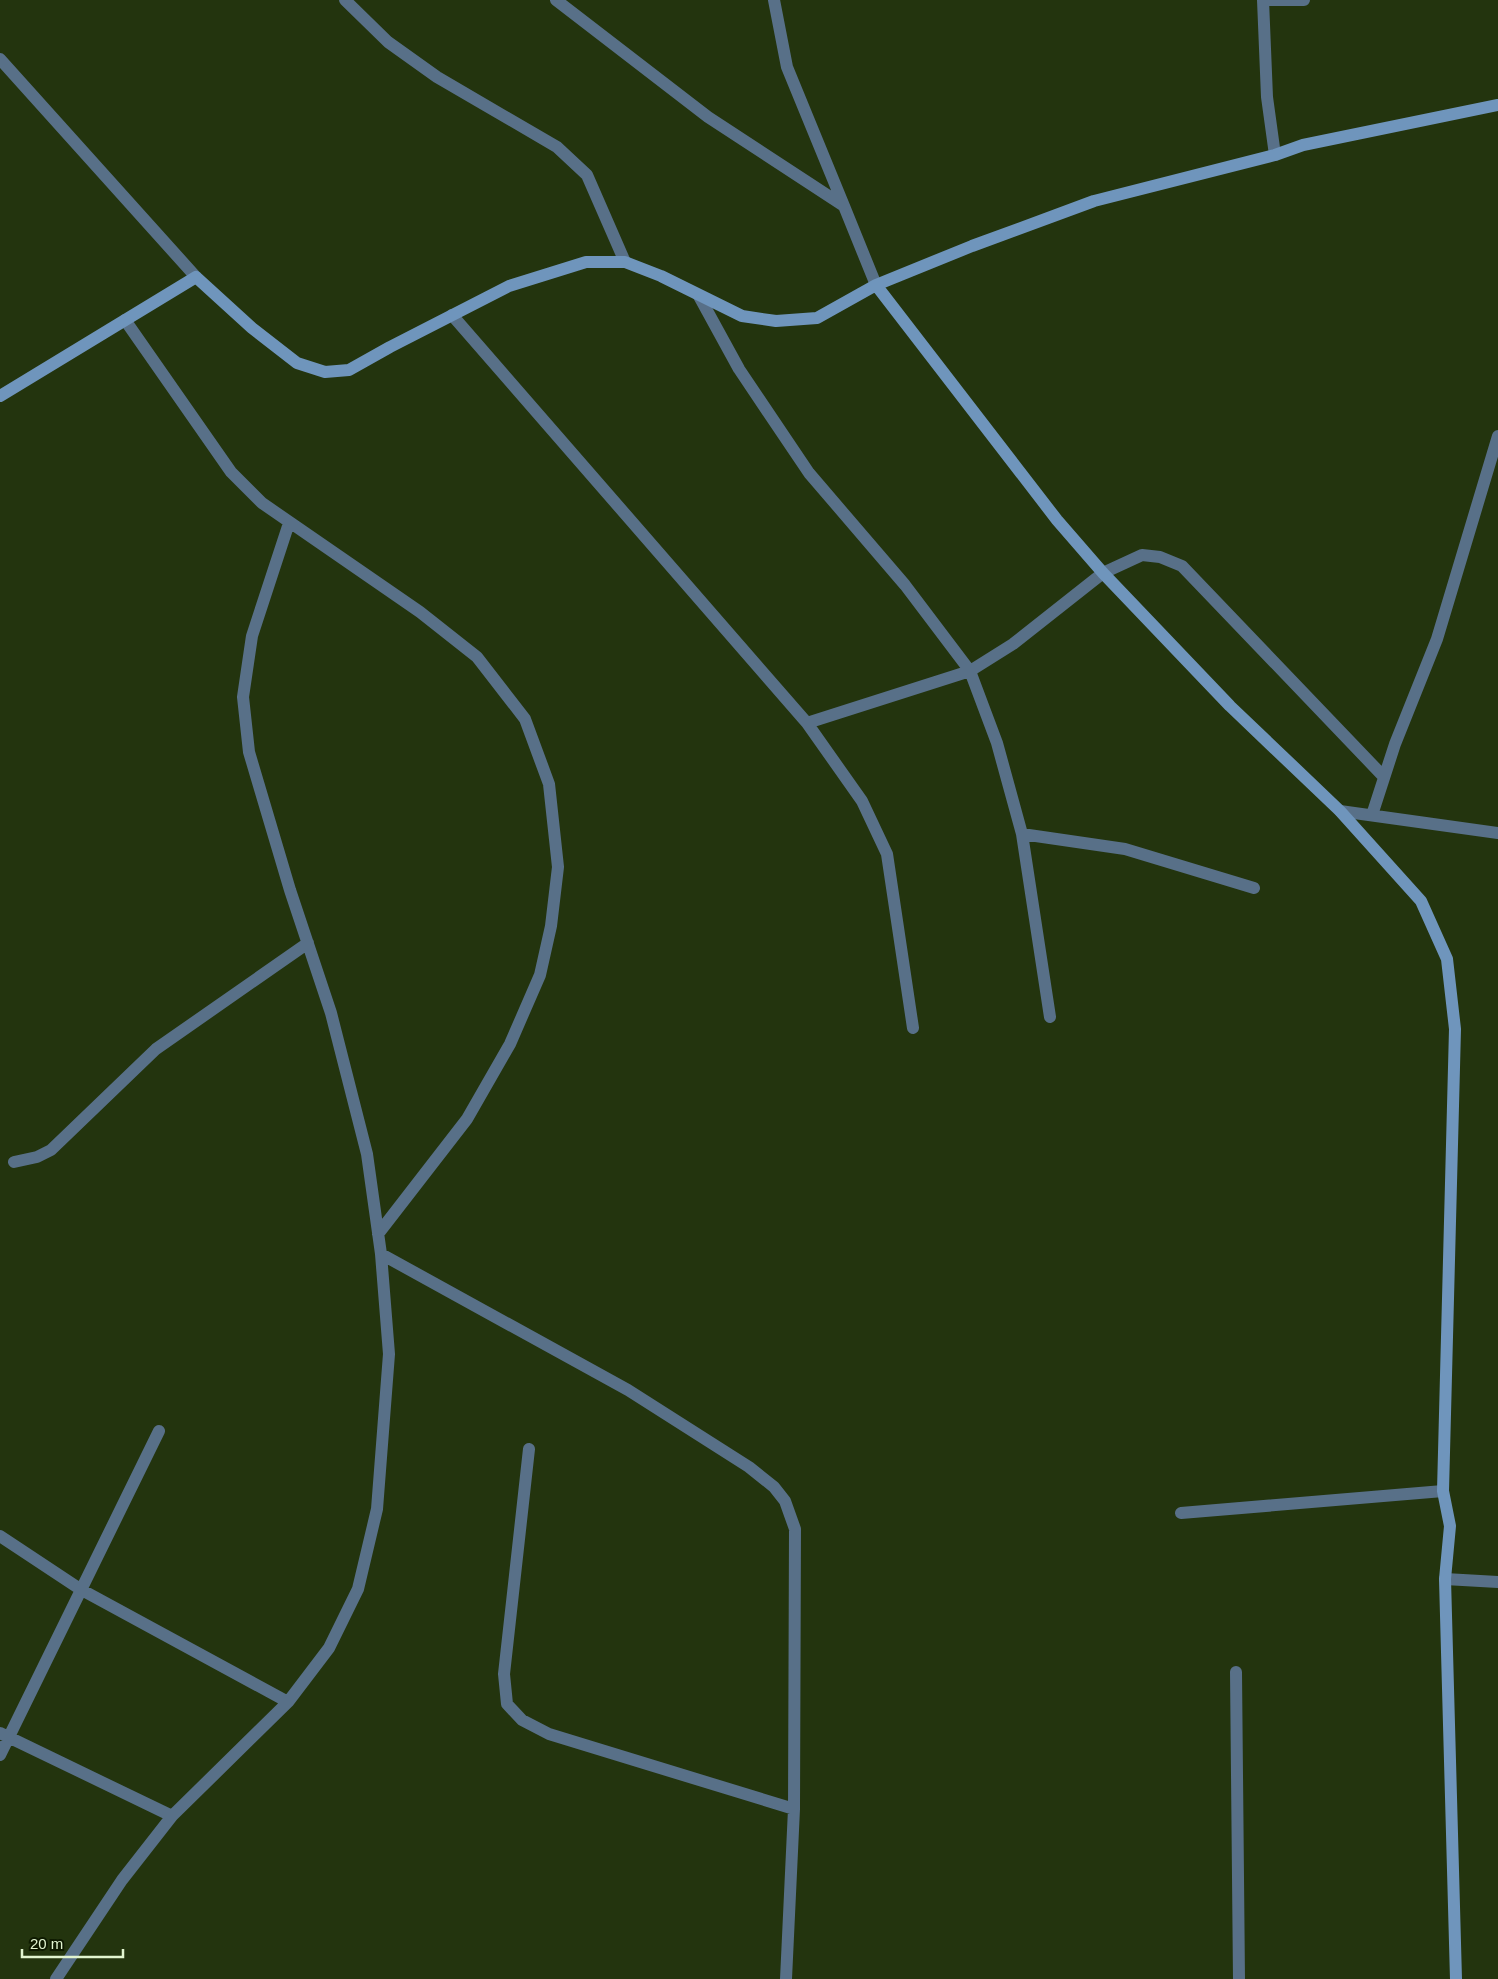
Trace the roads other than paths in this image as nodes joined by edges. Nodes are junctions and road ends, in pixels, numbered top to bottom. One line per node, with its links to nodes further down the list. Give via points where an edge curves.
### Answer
1 (345, 0): 10 (street, via 388,42 437,77 557,147 587,175)
2 (556, 0): 9 (street, via 708,117)
3 (774, 0): 9 (street, via 787,67)
4 (1264, 0): 5 (street); 8 (street, via 1267,97)
5 (1304, 0)
6 (0, 59): 11 (street)
7 (1498, 105): 8 (street, via 1303,145)
8 (1275, 155): 12 (street, via 1094,201)
9 (844, 206): 12 (street)
10 (624, 262): 13 (street, via 662,276); 14 (street, via 586,262 508,286)
11 (196, 277): 14 (street, via 252,328 297,363 325,372 349,370); 15 (street)
12 (876, 285): 13 (street, via 816,318 776,321 742,316); 19 (street, via 1057,520)
13 (699, 296): 20 (street, via 739,369 809,473 905,585)
14 (452, 315): 21 (street)
15 (126, 320): 16 (street); 18 (street, via 231,472 262,503)
16 (0, 396)
17 (1498, 436): 22 (street, via 1437,639)
18 (289, 523): 28 (street, via 252,636 243,697 249,752); 32 (street, via 420,612 477,657 525,719 549,784 558,867 552,926 540,975 510,1044 467,1119)
19 (1102, 573): 20 (street, via 1012,644); 22 (street, via 1142,555 1160,556 1182,566); 23 (street, via 1230,706)
20 (970, 671): 21 (street); 26 (street, via 997,743)
21 (807, 723): 30 (street, via 862,801 887,854)
22 (1384, 777): 24 (street)
23 (1340, 811): 24 (street); 36 (street, via 1421,901 1446,959 1454,1030)
24 (1372, 815): 25 (street)
25 (1498, 833)
26 (1022, 834): 27 (street, via 1125,849); 29 (street)
27 (1254, 888)
28 (308, 943): 31 (street, via 156,1049 51,1150); 32 (street, via 331,1013 367,1154)
29 (1050, 1017)
30 (913, 1028)
31 (14, 1162)
32 (378, 1234): 33 (street)
33 (381, 1254): 43 (street, via 389,1354 377,1509 358,1589 329,1648); 46 (street, via 628,1390 749,1466 785,1501 795,1529)
34 (159, 1431): 41 (street)
35 (529, 1449): 46 (street, via 504,1674 507,1704 522,1720 549,1734)
36 (1443, 1491): 37 (street); 39 (street, via 1450,1526)
37 (1181, 1513)
38 (0, 1536): 41 (street)
39 (1445, 1578): 40 (street); 51 (street)
40 (1498, 1582)
41 (80, 1589): 43 (street); 44 (street)
42 (1236, 1672): 50 (street)
43 (288, 1702): 47 (street)
44 (5, 1736): 45 (street); 47 (street)
45 (0, 1756)
46 (794, 1809): 49 (street)
47 (172, 1816): 48 (street, via 122,1880)
48 (56, 1979)
49 (786, 1979)
50 (1239, 1979)
51 (1456, 1979)

